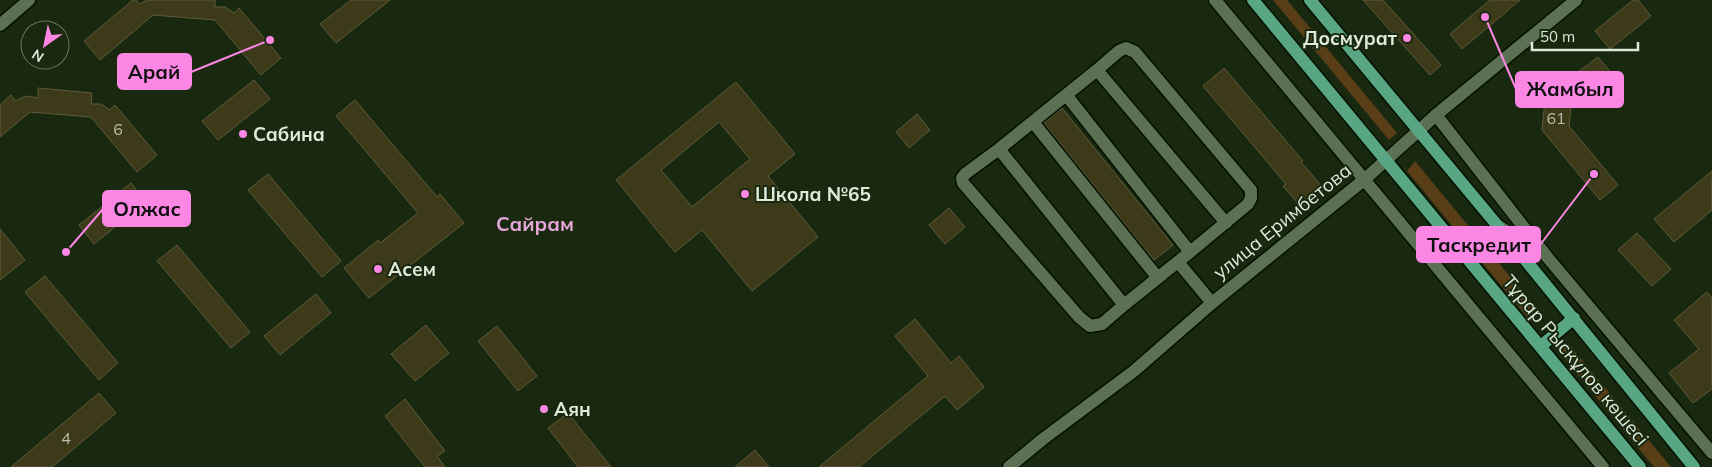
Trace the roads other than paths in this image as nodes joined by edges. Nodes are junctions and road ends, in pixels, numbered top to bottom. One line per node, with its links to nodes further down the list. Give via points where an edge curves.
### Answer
1 (29, 0): 6 (street)
2 (1215, 0): 14 (street)
3 (1253, 0): 13 (main road, Тұрар Рыскұлов көшесі)
4 (1310, 0): 11 (main road)
5 (1576, 0): 9 (street, улица Еримбетова)
6 (0, 25)
7 (1096, 70): 8 (street); 15 (street); 15 (street, via 1119,51 1126,48 1135,52 1251,190 1248,204)
8 (1067, 96): 10 (street); 17 (street)
9 (1436, 115): 11 (street, улица Еримбетова); 18 (street)
10 (1034, 122): 12 (street); 20 (street)
11 (1419, 130): 13 (street, улица Еримбетова); 16 (main road)
12 (999, 149): 22 (street); 22 (street, via 965,174 963,183 1090,326 1102,324)
13 (1385, 160): 14 (street, улица Еримбетова); 24 (main road, Тұрар Рыскұлов көшесі)
14 (1365, 179): 21 (street, улица Еримбетова); 27 (street)
15 (1226, 222): 17 (street)
16 (1497, 225): 18 (street); 23 (main road)
17 (1190, 252): 19 (street)
18 (1548, 258): 25 (street)
19 (1178, 262): 20 (street); 21 (street)
20 (1158, 278): 22 (street)
21 (1212, 303): 26 (street, улица Еримбетова, via 1134,371)
22 (1124, 305)
23 (1574, 318): 24 (main road); 29 (main road)
24 (1541, 346): 28 (main road, Тұрар Рыскұлов көшесі)
25 (1712, 453)
26 (1009, 467)
27 (1603, 467)
28 (1640, 467)
29 (1694, 467)

